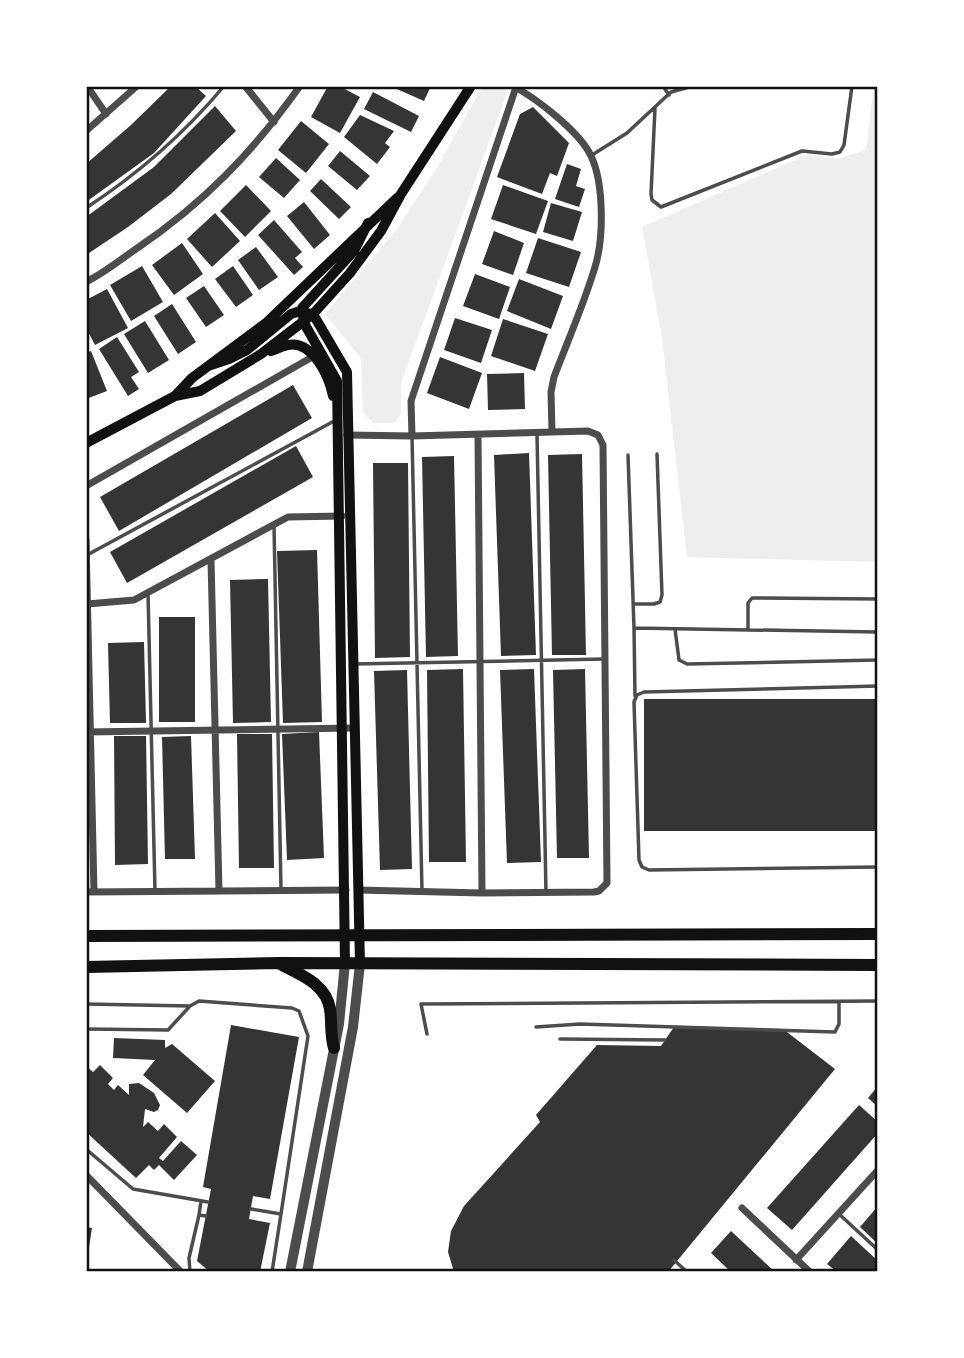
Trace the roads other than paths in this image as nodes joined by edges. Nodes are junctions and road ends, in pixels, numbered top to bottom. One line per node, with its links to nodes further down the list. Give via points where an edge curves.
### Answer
1 (88, 86): 13 (street)
2 (136, 86): 13 (street)
3 (224, 86): 18 (lane, via 150,161)
4 (245, 86): 14 (street)
5 (300, 86): 14 (street)
6 (471, 86): 17 (main road)
7 (663, 86): 11 (lane)
8 (693, 86): 11 (lane)
9 (852, 86): 12 (lane, via 844,145 839,152 796,153 661,207 651,194)
10 (514, 87): 16 (street, via 546,107); 31 (street, via 411,401)
11 (669, 95): 12 (lane)
12 (655, 108): 16 (lane)
13 (106, 114): 15 (street)
14 (274, 122): 20 (street, via 221,182 170,226)
15 (86, 131)
16 (591, 156): 28 (street, via 600,192 601,233 596,265 554,377)
17 (401, 194): 19 (main road); 21 (main road, via 350,273)
18 (86, 208)
19 (368, 223): 21 (main road, via 354,251 306,302); 24 (main road, via 266,323)
20 (86, 282)
21 (306, 316): 22 (main road); 24 (main road, via 291,314 247,350); 26 (main road, via 336,377); 29 (main road, via 343,362 348,382)
22 (261, 354): 23 (main road, via 290,344); 25 (main road, via 200,391)
23 (314, 356): 26 (main road, via 331,386); 35 (street)
24 (208, 366): 25 (main road)
25 (175, 396): 32 (main road)
26 (338, 416): 29 (main road); 39 (lane)
27 (537, 432): 28 (street); 30 (street); 51 (lane)
28 (552, 432): 49 (street, via 588,431 602,440)
29 (344, 435): 31 (street); 36 (main road)
30 (478, 435): 31 (street); 52 (street)
31 (412, 436): 53 (lane)
32 (86, 443)
33 (657, 453): 44 (lane, via 662,595 654,604)
34 (628, 455): 44 (lane)
35 (86, 486)
36 (345, 516): 37 (street, via 288,517); 54 (main road)
37 (274, 525): 40 (street); 59 (lane)
38 (86, 540): 39 (street)
39 (86, 556): 43 (street)
40 (211, 561): 41 (street); 60 (street)
41 (148, 593): 43 (street, via 129,601); 61 (lane)
42 (878, 599): 47 (lane, via 752,598)
43 (88, 604): 62 (street)
44 (634, 604): 45 (lane)
45 (634, 628): 46 (lane); 56 (lane)
46 (675, 629): 47 (lane); 50 (lane, via 679,660 687,664)
47 (748, 630): 48 (lane)
48 (878, 632)
49 (604, 659): 51 (lane); 72 (street, via 607,883 599,891)
50 (878, 660)
51 (541, 661): 52 (lane); 72 (lane)
52 (479, 662): 53 (lane); 71 (street)
53 (417, 663): 54 (lane); 69 (lane)
54 (348, 665): 57 (main road); 58 (main road)
55 (878, 686): 56 (lane, via 644,692)
56 (635, 698): 63 (lane, via 642,867)
57 (343, 728): 58 (street); 59 (street); 65 (main road)
58 (355, 728): 66 (main road)
59 (278, 729): 60 (street); 64 (lane)
60 (215, 730): 61 (street); 68 (street)
61 (151, 731): 62 (street); 67 (lane)
62 (88, 732): 70 (street)
63 (878, 867)
64 (281, 890): 65 (street); 68 (street)
65 (346, 890): 75 (main road)
66 (358, 890): 69 (street); 76 (main road)
67 (155, 891): 68 (street); 70 (street)
68 (219, 891)
69 (422, 891): 71 (street)
70 (90, 892)
71 (482, 893): 72 (street)
72 (546, 893)
73 (878, 934): 76 (main road)
74 (86, 936): 75 (main road)
75 (345, 936): 76 (main road); 77 (main road)
76 (359, 936): 79 (main road)
77 (345, 963): 78 (main road); 79 (main road); 91 (street)
78 (279, 964): 81 (main road); 91 (main road, via 321,989 330,1007)
79 (360, 964): 80 (main road); 110 (street, via 353,1027)
80 (878, 965)
81 (86, 967)
82 (839, 1002): 83 (lane); 86 (lane, via 835,1032 580,1024); 88 (lane, via 421,1004)
83 (878, 1002)
84 (86, 1004): 85 (lane)
85 (190, 1006): 87 (lane, via 168,1030); 100 (lane, via 199,1000 292,1008 301,1014 308,1036)
86 (537, 1027)
87 (86, 1029)
88 (426, 1034)
89 (560, 1039): 90 (lane)
90 (665, 1040)
91 (334, 1048): 109 (street)
92 (86, 1149): 95 (lane, via 134,1189)
93 (878, 1170): 99 (street)
94 (86, 1175): 106 (street)
95 (201, 1201): 96 (lane); 101 (lane)
96 (208, 1202)
97 (742, 1208): 105 (street)
98 (251, 1209): 100 (lane)
99 (839, 1213): 103 (lane); 105 (street)
100 (281, 1214): 108 (lane)
101 (198, 1215): 102 (lane); 107 (lane)
102 (206, 1216)
103 (878, 1250)
104 (674, 1260): 111 (lane)
105 (796, 1260): 112 (street)
106 (181, 1272)
107 (190, 1272)
108 (272, 1272)
109 (290, 1272)
110 (307, 1272)
111 (687, 1272)
112 (810, 1272)

